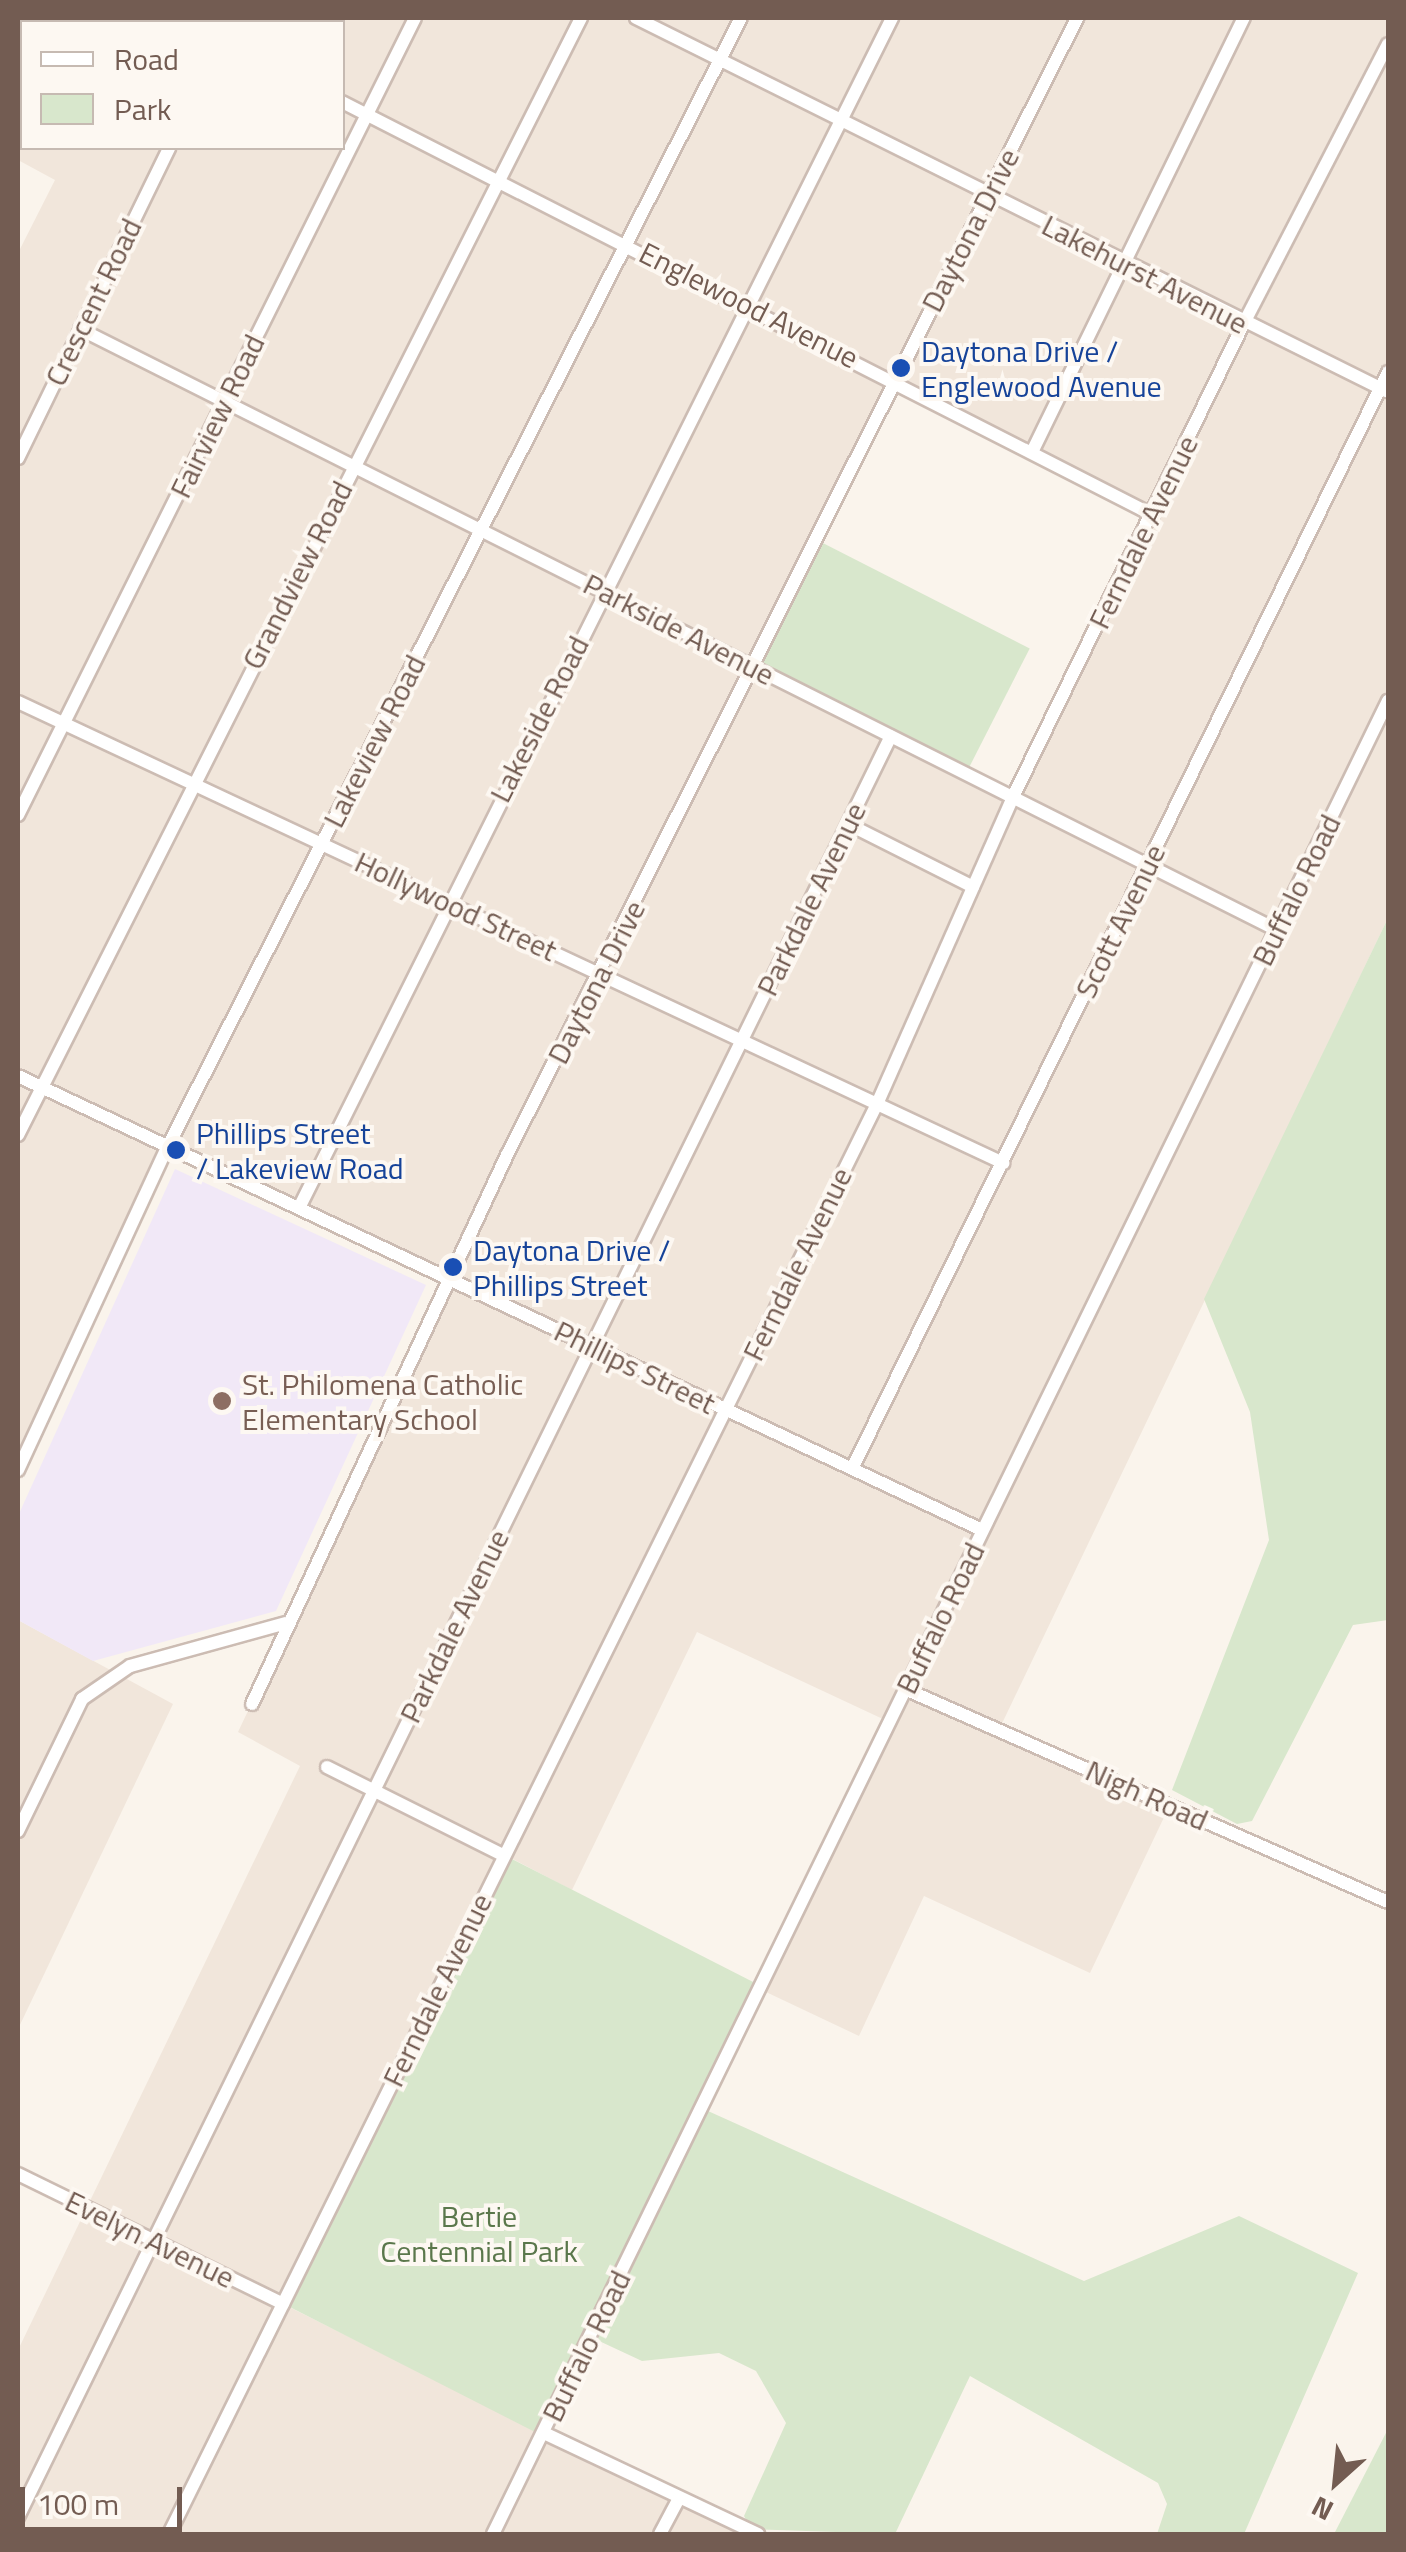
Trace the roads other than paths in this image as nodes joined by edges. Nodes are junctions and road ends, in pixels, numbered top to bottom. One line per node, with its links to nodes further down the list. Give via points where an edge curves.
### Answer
1 (415, 18): 11 (street, Fairview Road)
2 (581, 18): 14 (street, Grandview Road)
3 (636, 18): 9 (street, Lakehurst Avenue)
4 (742, 18): 9 (street, Lakeview Road)
5 (892, 18): 12 (street, Lakeside Road)
6 (1077, 18): 15 (street, Daytona Drive)
7 (1244, 18): 17 (street)
8 (1388, 44): 19 (street, Ferndale Avenue)
9 (720, 60): 12 (street, Lakehurst Avenue); 16 (street, Lakeview Road)
10 (345, 103): 11 (street, Englewood Avenue)
11 (367, 114): 14 (street, Englewood Avenue); 24 (street, Fairview Road)
12 (839, 120): 15 (street, Lakehurst Avenue); 18 (street, Lakeside Road)
13 (168, 150): 20 (street, Crescent Road)
14 (498, 180): 16 (street, Englewood Avenue); 27 (street, Grandview Road)
15 (988, 194): 17 (street, Lakehurst Avenue); 22 (street, Daytona Drive)
16 (626, 243): 18 (street, Englewood Avenue); 29 (street, Lakeview Road)
17 (1125, 263): 19 (street, Lakehurst Avenue); 25 (street)
18 (747, 304): 22 (street, Englewood Avenue); 30 (street, Lakeside Road)
19 (1243, 324): 23 (street, Lakehurst Avenue); 28 (street, Ferndale Avenue)
20 (80, 329): 24 (street, Parkside Avenue); 26 (street, Crescent Road)
21 (1388, 372): 23 (street, Scott Avenue)
22 (895, 379): 25 (street, Englewood Avenue); 31 (street, Daytona Drive)
23 (1385, 390): 41 (street, Scott Avenue)
24 (224, 402): 27 (street, Parkside Avenue); 34 (street, Fairview Road)
25 (1033, 450): 28 (street, Englewood Avenue)
26 (18, 458)
27 (353, 466): 29 (street, Parkside Avenue); 36 (street, Grandview Road)
28 (1153, 515): 37 (street, Ferndale Avenue)
29 (480, 530): 30 (street, Parkside Avenue); 40 (street, Lakeview Road)
30 (603, 591): 31 (street, Parkside Avenue); 43 (street, Lakeside Road)
31 (752, 666): 35 (street, Parkside Avenue); 45 (street, Daytona Drive)
32 (18, 702): 34 (street, Hollywood Street)
33 (1388, 702): 44 (street, Buffalo Road)
34 (64, 724): 36 (street, Hollywood Street); 38 (street, Fairview Road)
35 (891, 736): 37 (street, Parkside Avenue); 39 (street, Parkdale Avenue)
36 (190, 783): 40 (street, Hollywood Street); 48 (street, Grandview Road)
37 (1012, 801): 41 (street, Parkside Avenue); 42 (street, Ferndale Avenue)
38 (18, 815)
39 (848, 824): 42 (street); 46 (street, Parkdale Avenue)
40 (322, 843): 43 (street, Hollywood Street); 51 (street, Lakeview Road)
41 (1147, 865): 44 (street, Parkside Avenue); 52 (street, Scott Avenue)
42 (974, 887): 49 (street, Ferndale Avenue)
43 (448, 903): 45 (street, Hollywood Street); 53 (street, Lakeside Road)
44 (1277, 930): 59 (street, Buffalo Road)
45 (601, 975): 46 (street, Hollywood Street); 54 (street, Daytona Drive)
46 (742, 1040): 49 (street, Hollywood Street); 55 (street, Parkdale Avenue)
47 (18, 1076): 48 (street, Phillips Street)
48 (41, 1087): 50 (street, Grandview Road); 51 (street, Phillips Street)
49 (877, 1104): 52 (street, Hollywood Street); 56 (street, Ferndale Avenue)
50 (18, 1135)
51 (168, 1146): 53 (street, Phillips Street); 57 (street, Lakeview Road)
52 (1003, 1162): 58 (street, Scott Avenue)
53 (299, 1208): 54 (street, Phillips Street)
54 (448, 1279): 55 (street, Phillips Street); 60 (street, Daytona Drive)
55 (593, 1346): 56 (street, Phillips Street); 64 (street, Parkdale Avenue)
56 (725, 1410): 58 (street, Phillips Street); 66 (street, Ferndale Avenue)
57 (18, 1470)
58 (852, 1470): 59 (street, Phillips Street)
59 (982, 1530): 61 (street, Buffalo Road)
60 (286, 1623): 62 (street, Daytona Drive); 65 (street, via 130,1666 82,1699)
61 (905, 1689): 67 (street, Nigh Road); 71 (street, Buffalo Road)
62 (252, 1704)
63 (327, 1767): 64 (street)
64 (372, 1792): 66 (street); 69 (street, Parkdale Avenue)
65 (18, 1830)
66 (503, 1854): 70 (street, Ferndale Avenue)
67 (1388, 1902)
68 (18, 2174): 69 (street, Evelyn Avenue)
69 (152, 2240): 70 (street, Evelyn Avenue); 73 (street, Parkdale Avenue)
70 (283, 2304): 74 (street, Ferndale Avenue)
71 (544, 2433): 72 (street); 75 (street, Buffalo Road)
72 (679, 2499): 76 (street); 77 (street)
73 (18, 2517)
74 (169, 2534)
75 (493, 2534)
76 (660, 2534)
77 (758, 2534)

